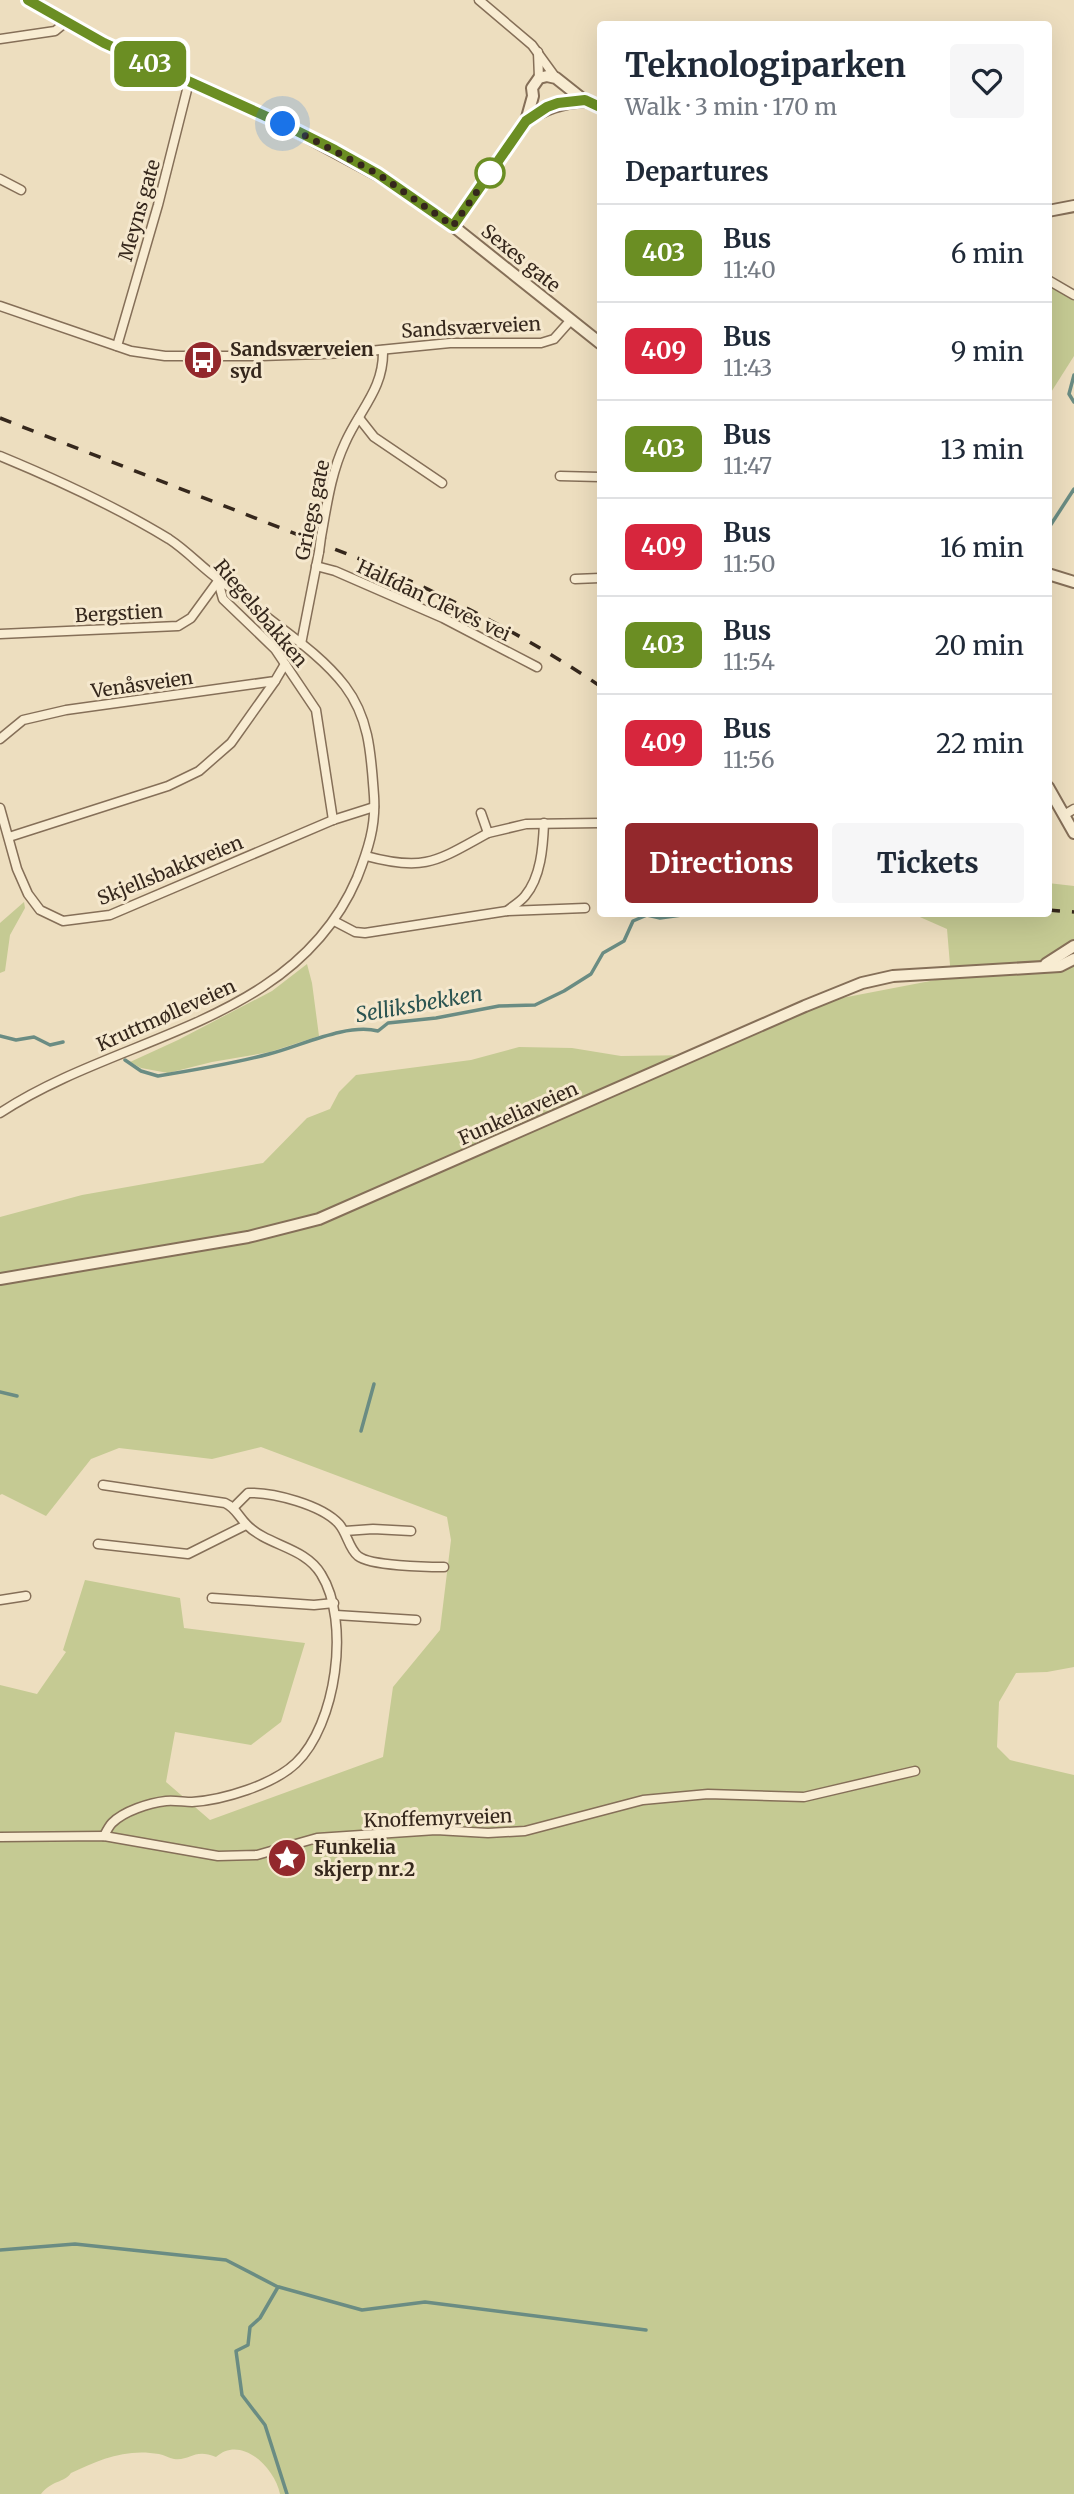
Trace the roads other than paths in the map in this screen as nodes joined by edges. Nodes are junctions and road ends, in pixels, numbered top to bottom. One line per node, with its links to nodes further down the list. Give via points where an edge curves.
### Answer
1 (27, 0): 4 (street, Sexes gate)
2 (479, 0): 3 (street)
3 (489, 3): 6 (street)
4 (66, 22): 5 (street, via 55,31); 9 (street, Sexes gate)
5 (0, 39)
6 (538, 52): 7 (street); 8 (street)
7 (539, 78): 8 (street); 10 (street)
8 (559, 81): 11 (street); 12 (street, via 563,94)
9 (189, 82): 19 (street, Sexes gate, via 335,150); 25 (street, Meyns gate)
10 (533, 96): 12 (street, via 538,104); 14 (street)
11 (585, 100): 12 (street); 13 (street)
12 (553, 105): 14 (street)
13 (597, 106)
14 (526, 121): 19 (street)
15 (0, 179): 16 (street)
16 (21, 190)
17 (1074, 206): 18 (street)
18 (1052, 210)
19 (453, 226): 23 (street, Sexes gate)
20 (1052, 282): 21 (street)
21 (1074, 295)
22 (0, 306): 25 (street, Sandsværveien)
23 (570, 321): 24 (street); 26 (street, Sandsværveien, via 554,339 541,343)
24 (597, 340)
25 (117, 346): 26 (street, Sandsværveien, via 176,356)
26 (383, 349): 27 (street, Griegs gate, via 379,383)
27 (359, 418): 31 (street, via 374,437); 32 (street, Griegs gate, bridge, via 331,481)
28 (0, 456): 36 (street, Riegelsbakken, via 77,488 172,541)
29 (560, 476): 30 (street)
30 (597, 477)
31 (442, 483)
32 (316, 566): 39 (street, Griegs gate); 41 (street, Halfdan Cleves vei, via 443,618)
33 (1052, 575): 37 (street)
34 (575, 579): 35 (street)
35 (597, 579)
36 (218, 581): 38 (street, Bergstien, via 191,618 178,626); 39 (street, Kruttmølleveien); 40 (street, Riegelsbakken, via 223,599)
37 (1074, 582)
38 (0, 634)
39 (301, 644): 45 (street, Kruttmølleveien, via 344,685 363,719 370,742)
40 (285, 663): 42 (street); 50 (street, Riegelsbakken, via 316,710)
41 (537, 667)
42 (275, 681): 43 (street, Venåsveien, via 66,710 23,720); 55 (street, via 231,743 199,771 168,786)
43 (0, 739)
44 (1052, 794): 49 (street)
45 (374, 807): 50 (street, Skjellsbakkveien); 57 (street, Kruttmølleveien)
46 (0, 808): 55 (street, Skjellsbakkveien)
47 (1074, 809): 49 (street)
48 (481, 813): 54 (street)
49 (1064, 815): 53 (street)
50 (333, 820): 55 (street, Skjellsbakkveien, via 110,915 63,921 40,910 28,894)
51 (597, 823): 52 (street)
52 (544, 824): 54 (street); 59 (street, via 535,878 526,895)
53 (1072, 831): 56 (street)
54 (488, 833): 57 (street, via 442,859 422,864)
55 (9, 837)
56 (1074, 840)
57 (366, 856): 60 (street, Kruttmølleveien)
58 (585, 908): 59 (street)
59 (507, 911): 60 (street, via 365,933)
60 (334, 921): 64 (street, Kruttmølleveien, via 310,948 256,993 84,1069)
61 (1074, 946): 63 (street, Funkeliaveien)
62 (1074, 959): 63 (street, Funkeliaveien, via 1060,966)
63 (1044, 965): 65 (street, Funkeliaveien, via 909,974 862,984 304,1224)
64 (0, 1113)
65 (0, 1279)
66 (103, 1485): 67 (street)
67 (234, 1507): 68 (street); 69 (street, via 248,1493 274,1496 325,1514)
68 (246, 1525): 71 (street, via 188,1554); 76 (street, via 306,1557 320,1572)
69 (345, 1531): 70 (street); 72 (street, via 361,1558)
70 (411, 1531)
71 (97, 1544)
72 (444, 1567)
73 (26, 1596): 75 (street)
74 (212, 1598): 76 (street)
75 (0, 1600)
76 (334, 1603): 77 (street)
77 (336, 1615): 78 (street); 80 (street, via 335,1676 319,1730 296,1763 266,1783 223,1797 165,1801 131,1811 112,1823)
78 (416, 1620)
79 (915, 1771): 80 (street, Knoffemyrveien, via 804,1797 708,1794 643,1800 525,1831 436,1830 317,1838 235,1856)
80 (104, 1836): 81 (street, Knoffemyrveien)
81 (0, 1838)

